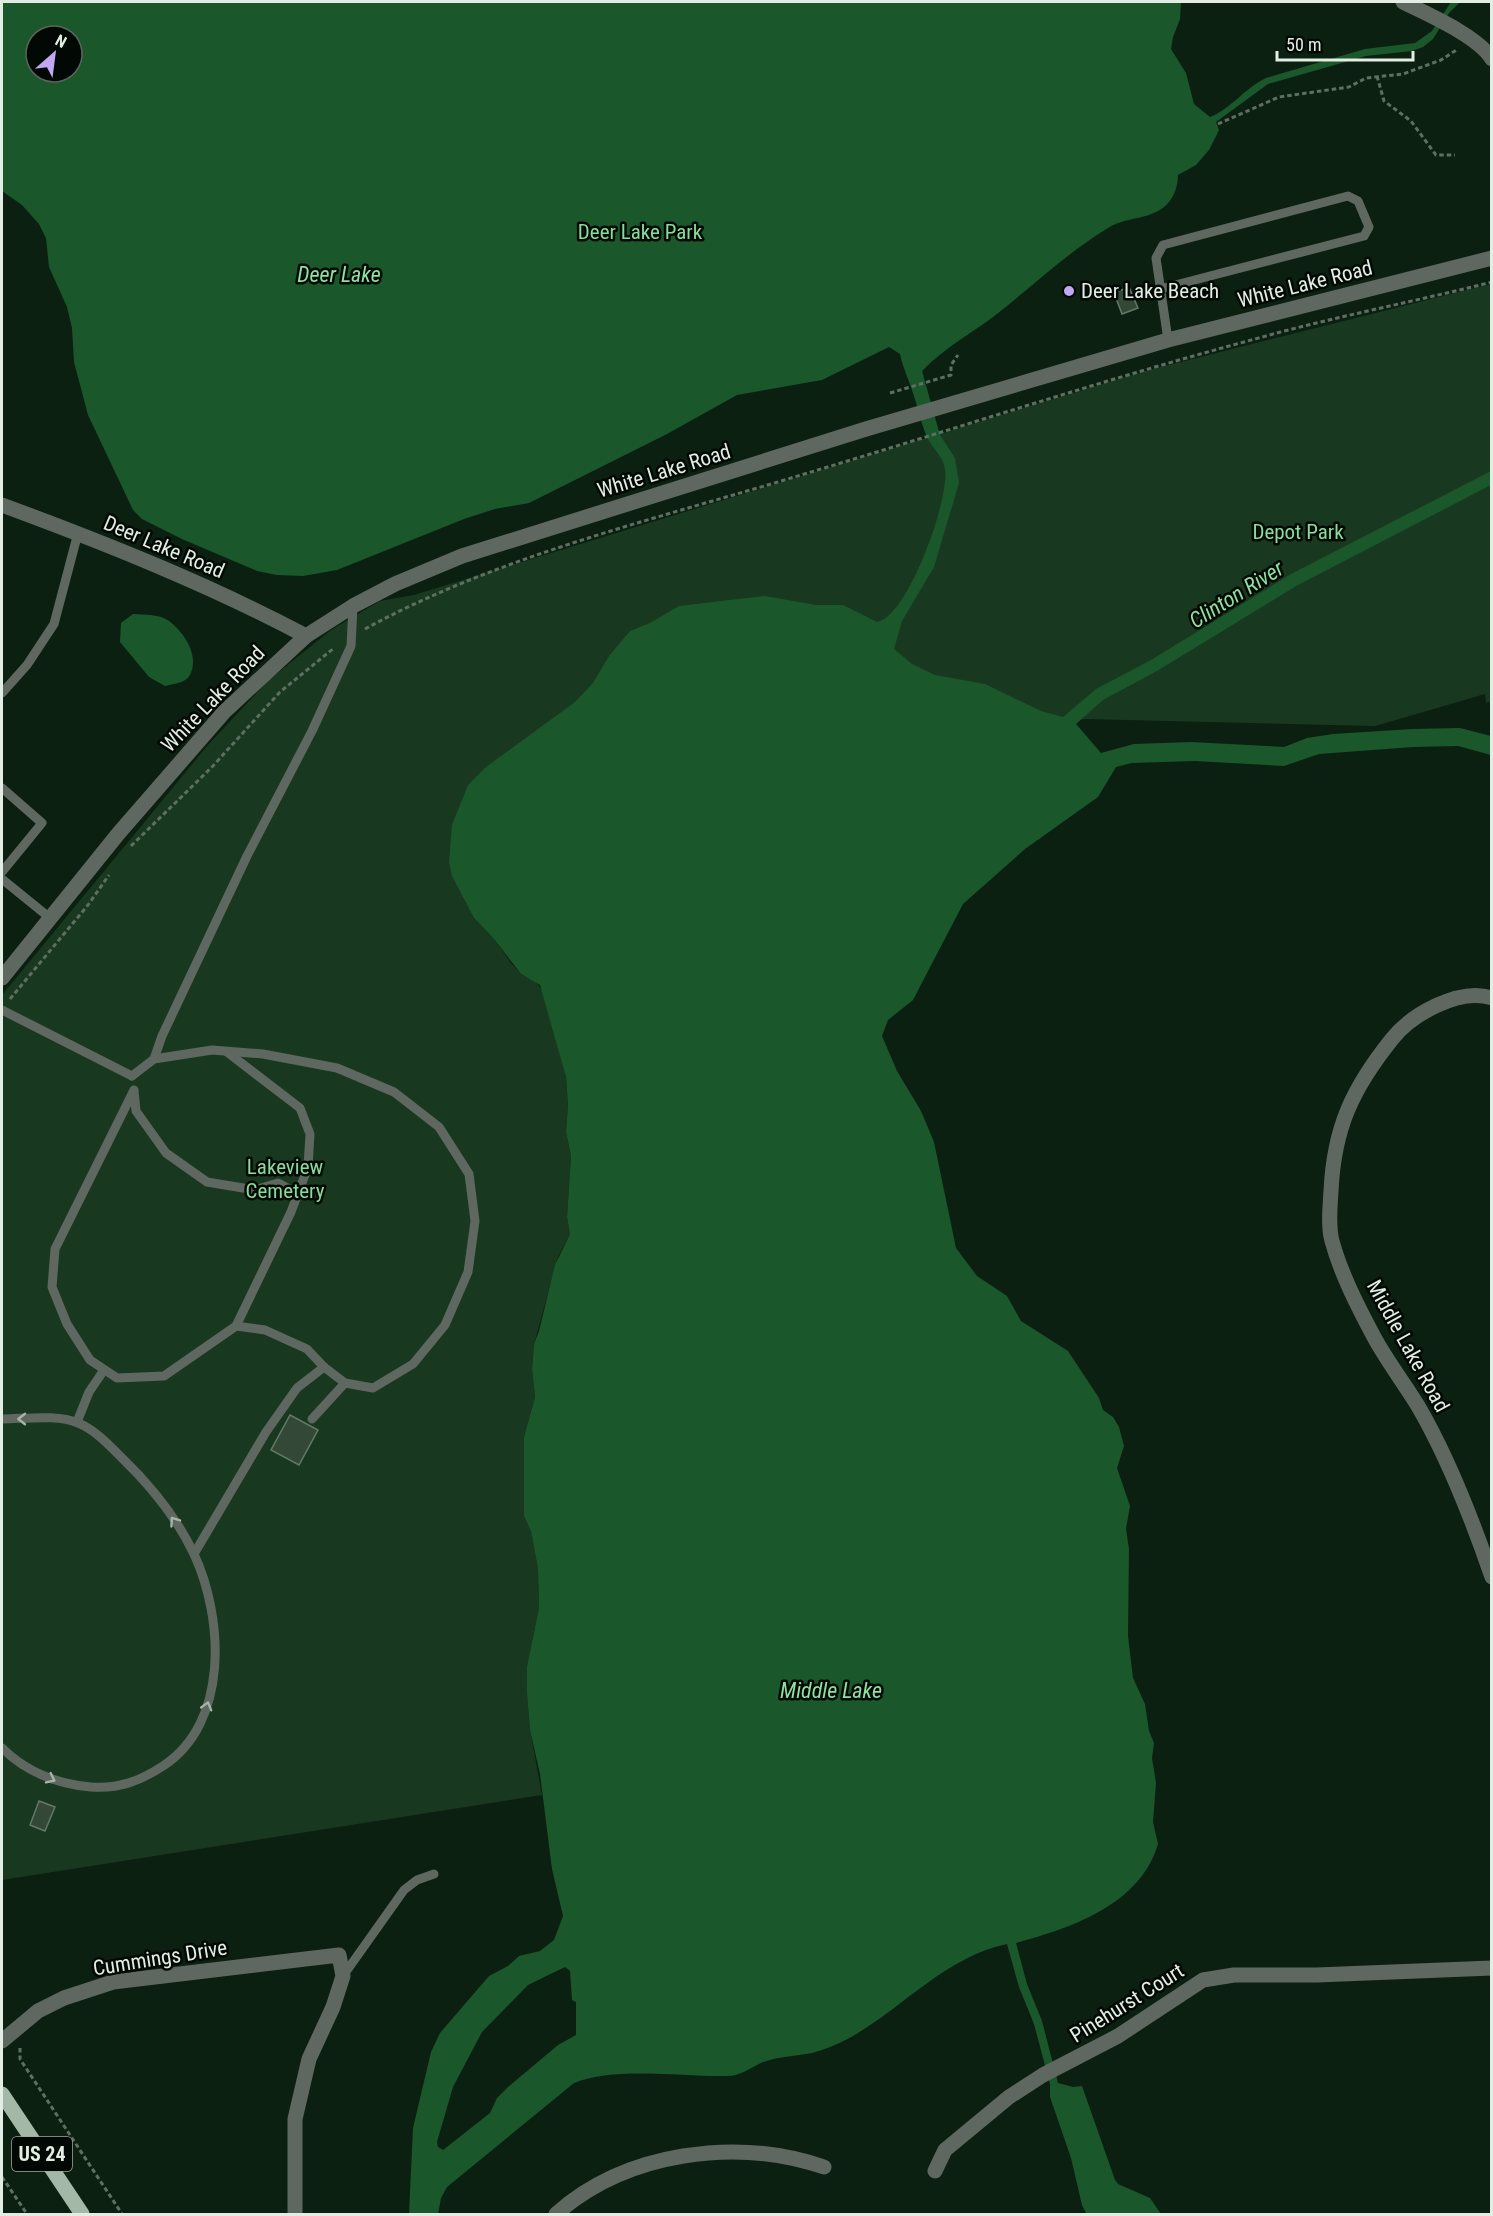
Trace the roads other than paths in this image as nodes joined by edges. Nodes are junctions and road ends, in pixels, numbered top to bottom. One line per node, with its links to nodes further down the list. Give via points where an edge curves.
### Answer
1 (1403, 2): 2 (street, via 1439,21)
2 (1489, 56)
3 (1491, 258): 5 (street, White Lake Road)
4 (1160, 289): 4 (lane, via 1156,258 1163,245 1348,196 1358,201 1369,227 1364,236); 5 (lane)
5 (1168, 340): 8 (street, White Lake Road, via 462,556)
6 (2, 505): 7 (street, Deer Lake Road)
7 (78, 533): 9 (street, Deer Lake Road, via 246,604); 10 (lane, via 54,624 27,665)
8 (352, 606): 9 (street, White Lake Road); 19 (lane, via 351,646 247,856)
9 (306, 636): 14 (street, White Lake Road, via 224,712)
10 (2, 693)
11 (2, 788): 12 (lane, via 42,823)
12 (2, 872)
13 (2, 879): 14 (lane)
14 (50, 918): 15 (street, White Lake Road)
15 (2, 978)
16 (1491, 998): 31 (street, Middle Lake Road, via 1455,999 1425,1010 1401,1027 1354,1092 1341,1122 1332,1159 1330,1201 1332,1239 1346,1277 1374,1338 1442,1452)
17 (2, 1010): 20 (lane)
18 (226, 1051): 19 (lane); 22 (lane, via 300,1107 310,1134 308,1167); 26 (lane, via 337,1068 394,1092 439,1126 469,1174 475,1221 468,1272 445,1325 413,1364 373,1388)
19 (154, 1059): 20 (lane)
20 (132, 1076): 21 (lane)
21 (134, 1090): 22 (lane, via 136,1111 166,1153 207,1182 255,1190 278,1183); 25 (lane, via 55,1249 52,1287 67,1324 90,1360)
22 (297, 1193): 23 (lane)
23 (236, 1326): 24 (lane, via 265,1330 307,1349); 25 (lane, via 164,1376 117,1378)
24 (324, 1367): 26 (lane); 30 (lane, via 297,1388 266,1432)
25 (104, 1370): 29 (lane)
26 (345, 1383): 28 (lane)
27 (2, 1419): 29 (lane, one-way to 27)
28 (312, 1419)
29 (76, 1422): 30 (lane, one-way to 29, via 145,1480 111,1447)
30 (194, 1554): 32 (lane, one-way to 30, via 15,1762 62,1784 109,1788 141,1780 178,1756 206,1713 217,1665 212,1617)
31 (1491, 1577)
32 (2, 1748)
33 (434, 1874): 35 (lane, via 404,1890)
34 (1491, 1968): 39 (street, Pinehurst Court, via 1234,1975 1203,1980 1118,2036 1009,2097 945,2150)
35 (343, 1976): 36 (street, Cummings Drive, via 339,1955 113,1982 38,2011); 41 (street, via 309,2060 295,2119)
36 (2, 2041)
37 (2, 2094): 40 (main road, US 24)
38 (824, 2167): 42 (street, via 778,2154 708,2154 668,2159 624,2171 572,2200)
39 (935, 2171)
40 (82, 2214)
41 (295, 2214)
42 (556, 2214)

